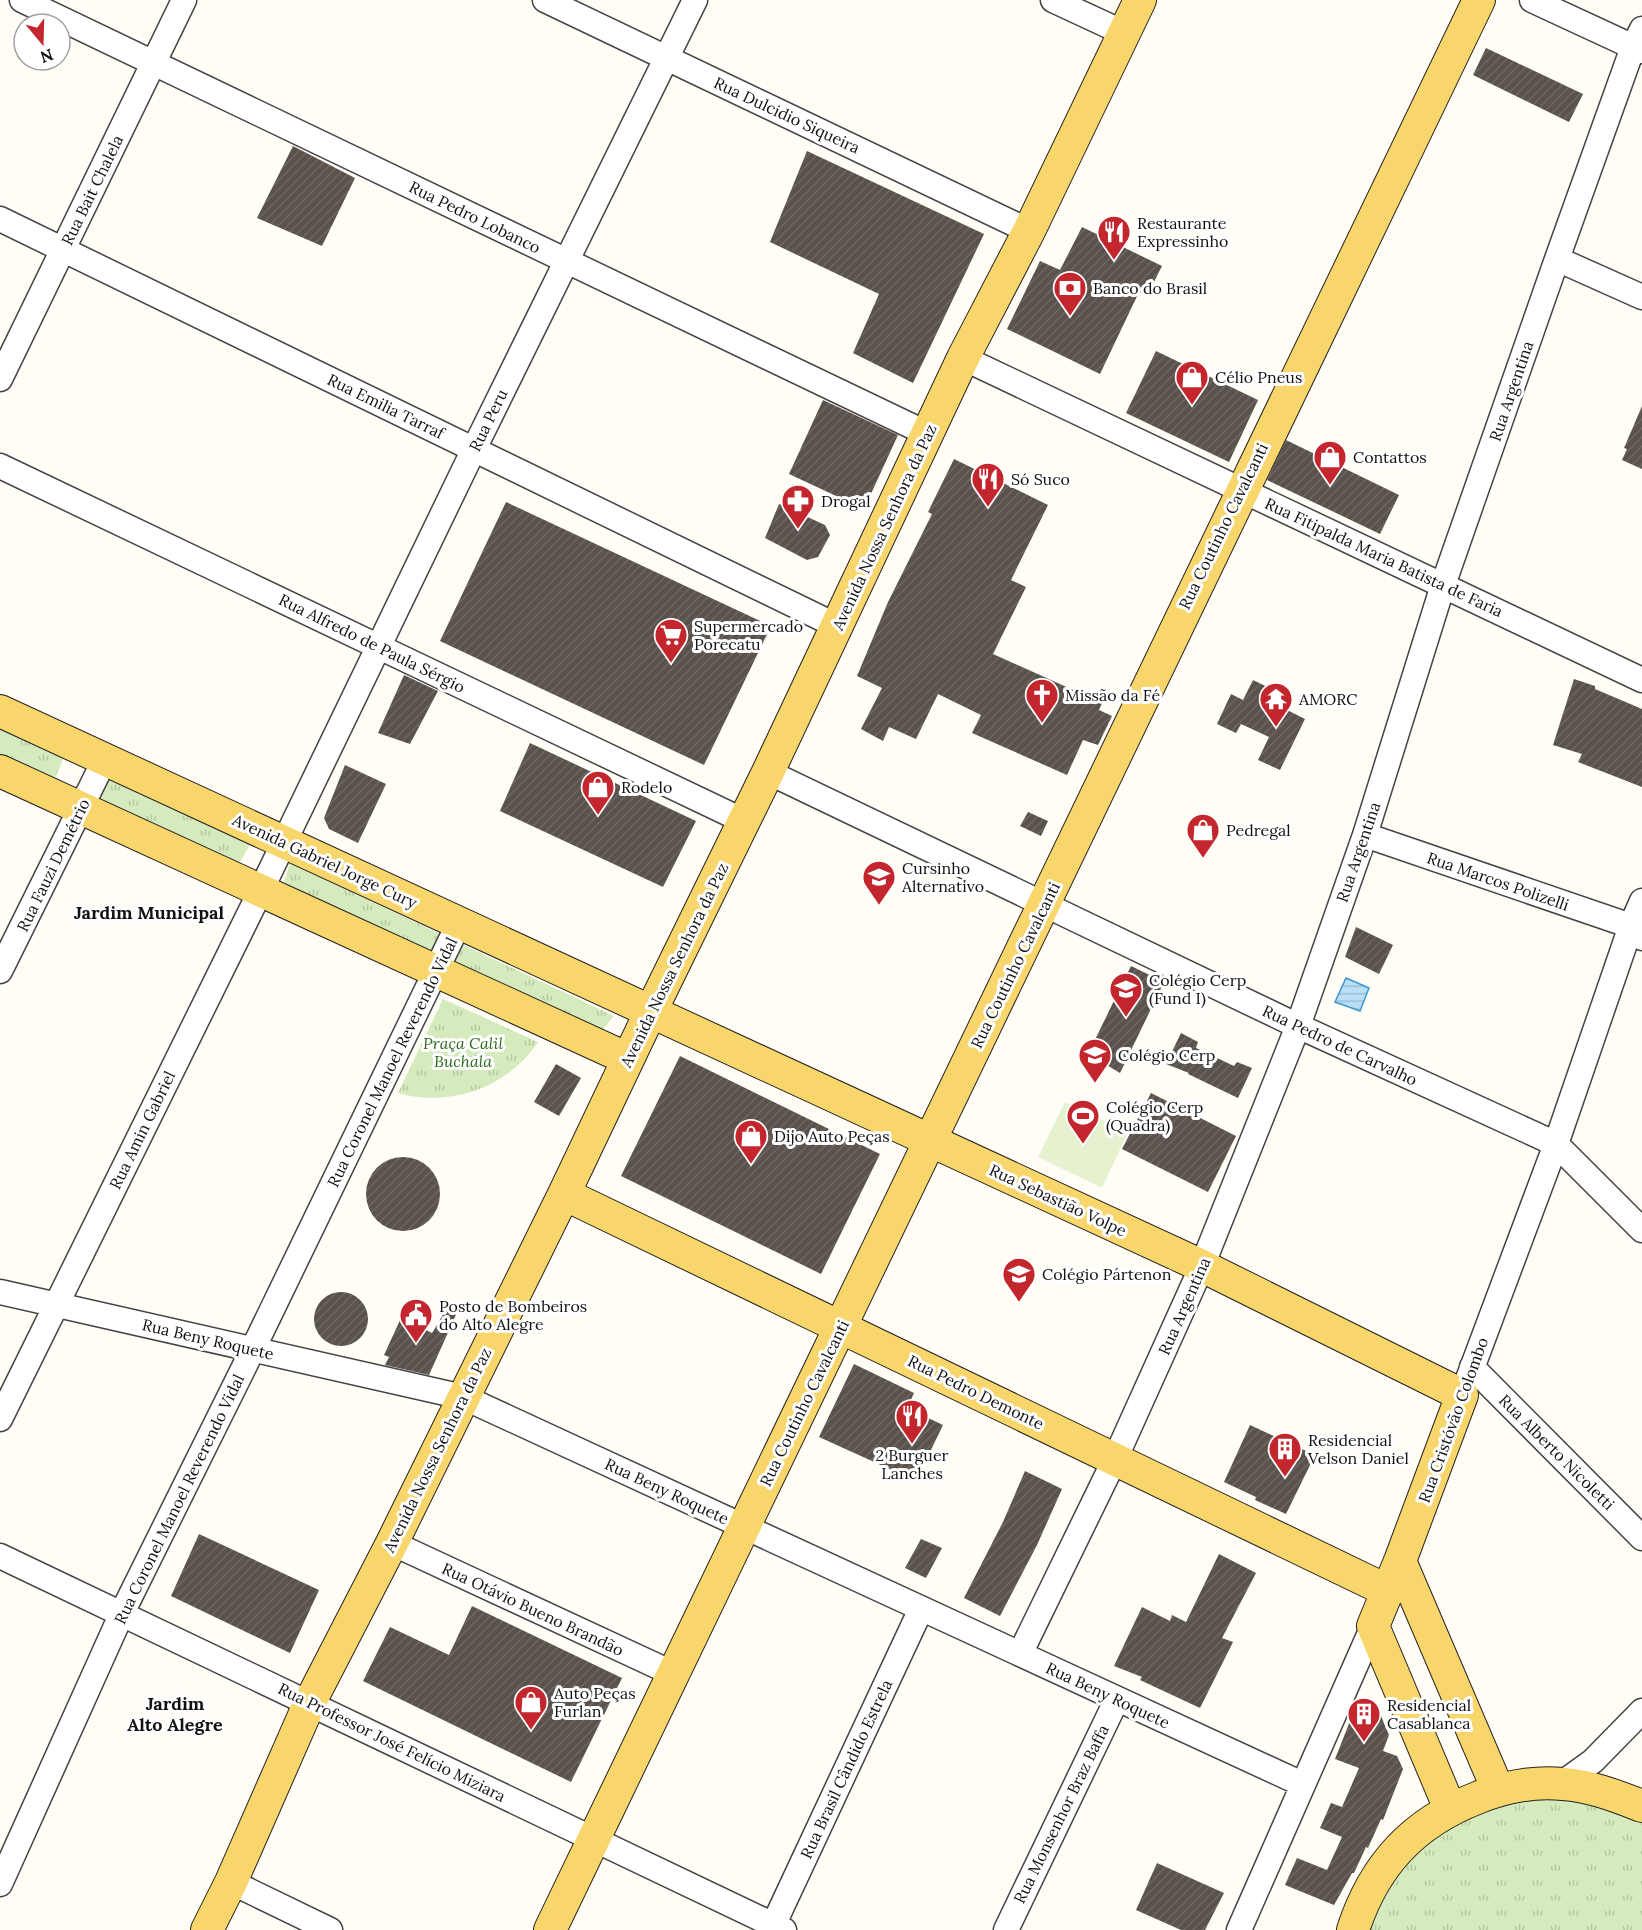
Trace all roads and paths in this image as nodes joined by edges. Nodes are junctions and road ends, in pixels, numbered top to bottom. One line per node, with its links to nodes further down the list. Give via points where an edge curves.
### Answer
1 (22, 0): 12 (street, Rua Pedro Lobanco)
2 (184, 0): 12 (street, Rua Bait Chalela)
3 (544, 0): 11 (street, Rua Dulcidio Siqueira)
4 (695, 0): 11 (street, Rua Peru)
5 (1053, 0): 9 (street)
6 (1140, 0): 9 (main road, Avenida Nossa Senhora da Paz)
7 (1479, 0): 24 (main road, Rua Coutinho Cavalcanti)
8 (1532, 0): 10 (street)
9 (1124, 33): 14 (main road, Avenida Nossa Senhora da Paz)
10 (1639, 43): 16 (street, Rua Argentina)
11 (667, 58): 14 (street, Rua Dulcidio Siqueira); 17 (street, Rua Peru)
12 (153, 62): 15 (street, Rua Bait Chalela); 17 (street, Rua Pedro Lobanco)
13 (0, 219): 15 (street, Rua Emilia Tarraf)
14 (1029, 231): 19 (main road, Avenida Nossa Senhora da Paz)
15 (63, 249): 20 (street, Rua Bait Chalela); 22 (street, Rua Emilia Tarraf)
16 (1557, 259): 18 (street); 25 (street, Rua Argentina)
17 (566, 260): 21 (street, Rua Pedro Lobanco); 22 (street, Rua Peru)
18 (1642, 297)
19 (963, 358): 21 (main road, Avenida Nossa Senhora da Paz); 24 (street, Rua Fitipalda Maria Batista de Faria)
20 (0, 379)
21 (928, 434): 26 (main road, Avenida Nossa Senhora da Paz)
22 (474, 449): 26 (street, Rua Emilia Tarraf); 27 (street, Rua Peru)
23 (0, 466): 27 (street, Rua Alfredo de Paula Sérgio)
24 (1241, 489): 25 (street, Rua Fitipalda Maria Batista de Faria); 39 (main road, Rua Coutinho Cavalcanti)
25 (1443, 585): 28 (street, Rua Fitipalda Maria Batista de Faria); 35 (street, Rua Argentina)
26 (837, 626): 32 (main road, Avenida Nossa Senhora da Paz)
27 (378, 646): 34 (street, Rua Alfredo de Paula Sérgio); 36 (street, Rua Peru)
28 (1642, 680)
29 (0, 711): 30 (main road, Avenida Gabriel Jorge Cury)
30 (105, 759): 33 (street, Rua Fauzi Demétrio); 36 (main road, Avenida Gabriel Jorge Cury)
31 (0, 771): 33 (main road)
32 (768, 772): 34 (main road, Avenida Nossa Senhora da Paz); 39 (street, Rua Pedro de Carvalho)
33 (81, 808): 37 (main road); 42 (street, Rua Fauzi Demétrio)
34 (744, 821): 44 (main road, Avenida Nossa Senhora da Paz)
35 (1365, 836): 41 (street, Rua Marcos Polizelli); 45 (street, Rua Argentina)
36 (284, 842): 37 (street, Rua Amin Gabriel); 40 (main road, Avenida Gabriel Jorge Cury)
37 (261, 890): 43 (main road); 53 (street, Rua Amin Gabriel)
38 (1642, 900): 41 (street, Rua Cristóvão Colombo)
39 (1044, 904): 45 (street, Rua Pedro de Carvalho); 47 (main road, Rua Coutinho Cavalcanti)
40 (459, 923): 43 (street, Rua Coronel Manoel Reverendo Vidal); 44 (main road, Avenida Gabriel Jorge Cury)
41 (1636, 932): 48 (street, Rua Cristóvão Colombo)
42 (0, 971)
43 (435, 972): 46 (main road); 55 (street, Rua Coronel Manoel Reverendo Vidal)
44 (651, 1011): 46 (main road, Avenida Nossa Senhora da Paz); 47 (main road, Rua Sebastião Volpe)
45 (1298, 1026): 48 (street, Rua Pedro de Carvalho); 51 (street, Rua Argentina)
46 (628, 1059): 49 (main road, Avenida Nossa Senhora da Paz)
47 (931, 1141): 51 (main road, Rua Sebastião Volpe); 54 (main road, Rua Coutinho Cavalcanti)
48 (1556, 1144): 50 (street); 56 (street, Rua Cristóvão Colombo)
49 (564, 1194): 54 (main road, Rua Pedro Demonte); 57 (main road, Avenida Nossa Senhora da Paz)
50 (1642, 1230)
51 (1202, 1266): 56 (main road, Rua Sebastião Volpe); 59 (street, Rua Argentina)
52 (0, 1292): 53 (street, Rua Beny Roquete)
53 (56, 1305): 55 (street, Rua Beny Roquete); 58 (street, Rua Amin Gabriel)
54 (840, 1327): 59 (main road, Rua Pedro Demonte); 60 (main road, Rua Coutinho Cavalcanti)
55 (253, 1349): 57 (street, Rua Beny Roquete); 67 (street, Rua Coronel Manoel Reverendo Vidal)
56 (1467, 1381): 61 (street, Rua Alberto Nicoletti); 64 (main road, Rua Cristóvão Colombo)
57 (463, 1397): 60 (street, Rua Beny Roquete); 62 (main road, Avenida Nossa Senhora da Paz)
58 (0, 1419)
59 (1115, 1459): 65 (main road, Rua Pedro Demonte); 69 (street, Rua Argentina)
60 (744, 1527): 66 (street, Rua Beny Roquete); 70 (main road, Rua Coutinho Cavalcanti)
61 (1642, 1538)
62 (392, 1543): 70 (street, Rua Otávio Bueno Brandão); 72 (main road, Avenida Nossa Senhora da Paz)
63 (0, 1556): 67 (street, Rua Professor José Felício Miziara)
64 (1400, 1561): 65 (main road, Rua Cristóvão Colombo); 76 (main road)
65 (1388, 1591): 68 (main road, Rua Cristóvão Colombo)
66 (921, 1609): 69 (street, Rua Beny Roquete); 82 (street, Rua Brasil Cândido Estrela)
67 (122, 1613): 72 (street, Rua Professor José Felício Miziara); 81 (street, Rua Coronel Manoel Reverendo Vidal)
68 (1373, 1626): 75 (street, Rua Cristóvão Colombo); 78 (main road)
69 (1020, 1654): 71 (street, Rua Beny Roquete)
70 (674, 1674): 79 (main road, Rua Coutinho Cavalcanti)
71 (1117, 1699): 75 (street, Rua Beny Roquete); 86 (street, Rua Monsenhor Braz Baffa)
72 (310, 1702): 79 (street, Rua Professor José Felício Miziara); 80 (main road, Avenida Nossa Senhora da Paz)
73 (1642, 1711): 74 (street)
74 (1594, 1775): 76 (main road, via 1561,1784); 77 (main road)
75 (1302, 1784): 87 (street, Rua Cristóvão Colombo)
76 (1498, 1790): 78 (main road)
77 (1642, 1806)
78 (1450, 1809): 88 (main road, via 1414,1834 1384,1866 1362,1903)
79 (593, 1840): 82 (street, Rua Professor José Felício Miziara); 85 (main road, Rua Coutinho Cavalcanti)
80 (231, 1882): 83 (main road, Avenida Nossa Senhora da Paz); 84 (street)
81 (0, 1884)
82 (776, 1928)
83 (207, 1930)
84 (330, 1930)
85 (550, 1930)
86 (1006, 1930)
87 (1239, 1930)
88 (1353, 1930)

